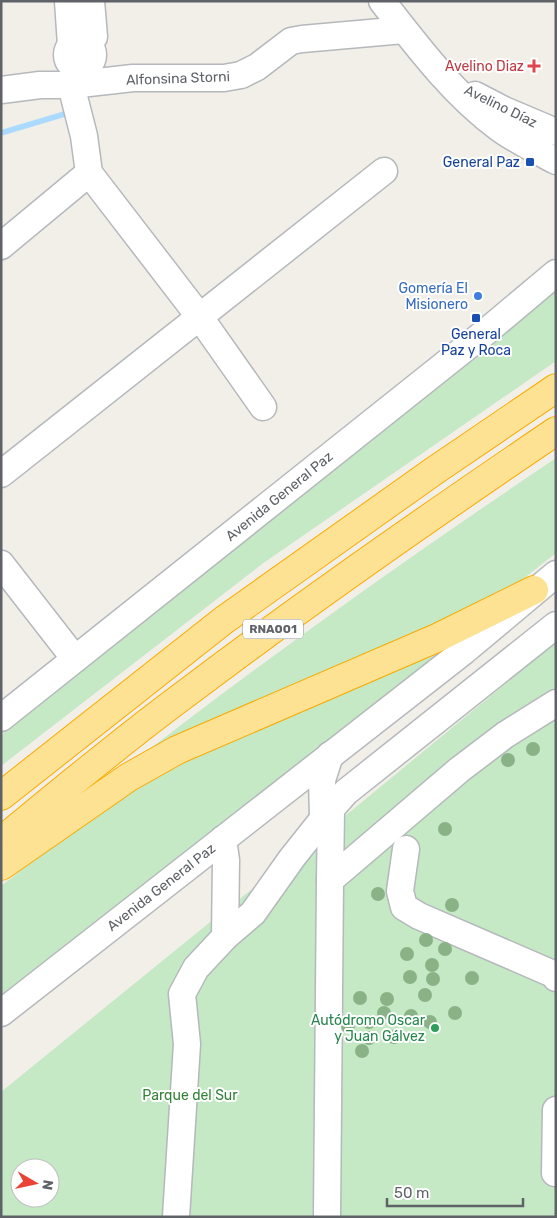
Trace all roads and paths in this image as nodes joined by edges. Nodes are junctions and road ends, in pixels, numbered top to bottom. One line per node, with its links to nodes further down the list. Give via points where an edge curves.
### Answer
1 (68, 1): 5 (street)
2 (91, 1): 5 (street, via 94,37)
3 (382, 1): 4 (street, Avelino Díaz)
4 (404, 30): 6 (street, Avelino Díaz); 8 (street, Alfonsina Storni, via 302,38 291,41 258,67 224,78 133,78)
5 (76, 49): 7 (street, via 44,70)
6 (446, 79): 10 (street, Avelino Díaz, via 504,110); 11 (street, Avelino Díaz, via 498,128)
7 (40, 85): 8 (street, Alfonsina Storni); 9 (street, Alfonsina Storni)
8 (71, 85): 13 (street, via 84,136)
9 (1, 90)
10 (556, 132)
11 (556, 161)
12 (384, 171): 16 (street)
13 (89, 173): 14 (street); 16 (street)
14 (1, 246)
15 (556, 273): 25 (street, Avenida General Paz)
16 (199, 316): 18 (street); 20 (street)
17 (556, 388): 29 (highway, RNA001, via 224,620)
18 (264, 407)
19 (556, 430): 32 (highway, RNA001, via 195,686)
20 (1, 474)
21 (1, 564): 25 (street)
22 (556, 574): 23 (street, Avenida General Paz)
23 (534, 590): 28 (street, Avenida General Paz, via 464,651); 34 (highway, via 440,637 177,750 129,776)
24 (556, 625): 30 (street, via 346,792)
25 (75, 659): 27 (street, Avenida General Paz)
26 (554, 711): 35 (street, via 505,735)
27 (1, 718)
28 (330, 755): 30 (street, via 322,780); 31 (street, Avenida General Paz)
29 (1, 796)
30 (327, 814): 35 (street); 36 (street, via 253,913)
31 (223, 839): 36 (street, via 226,860); 38 (street, Avenida General Paz)
32 (1, 840)
33 (406, 849): 37 (street, via 400,891 404,907)
34 (1, 866)
35 (330, 880): 42 (street)
36 (225, 937): 41 (street, via 196,968 182,994 187,1044)
37 (556, 978)
38 (1, 1013)
39 (556, 1110): 40 (street)
40 (555, 1173)
41 (176, 1217)
42 (327, 1217)

